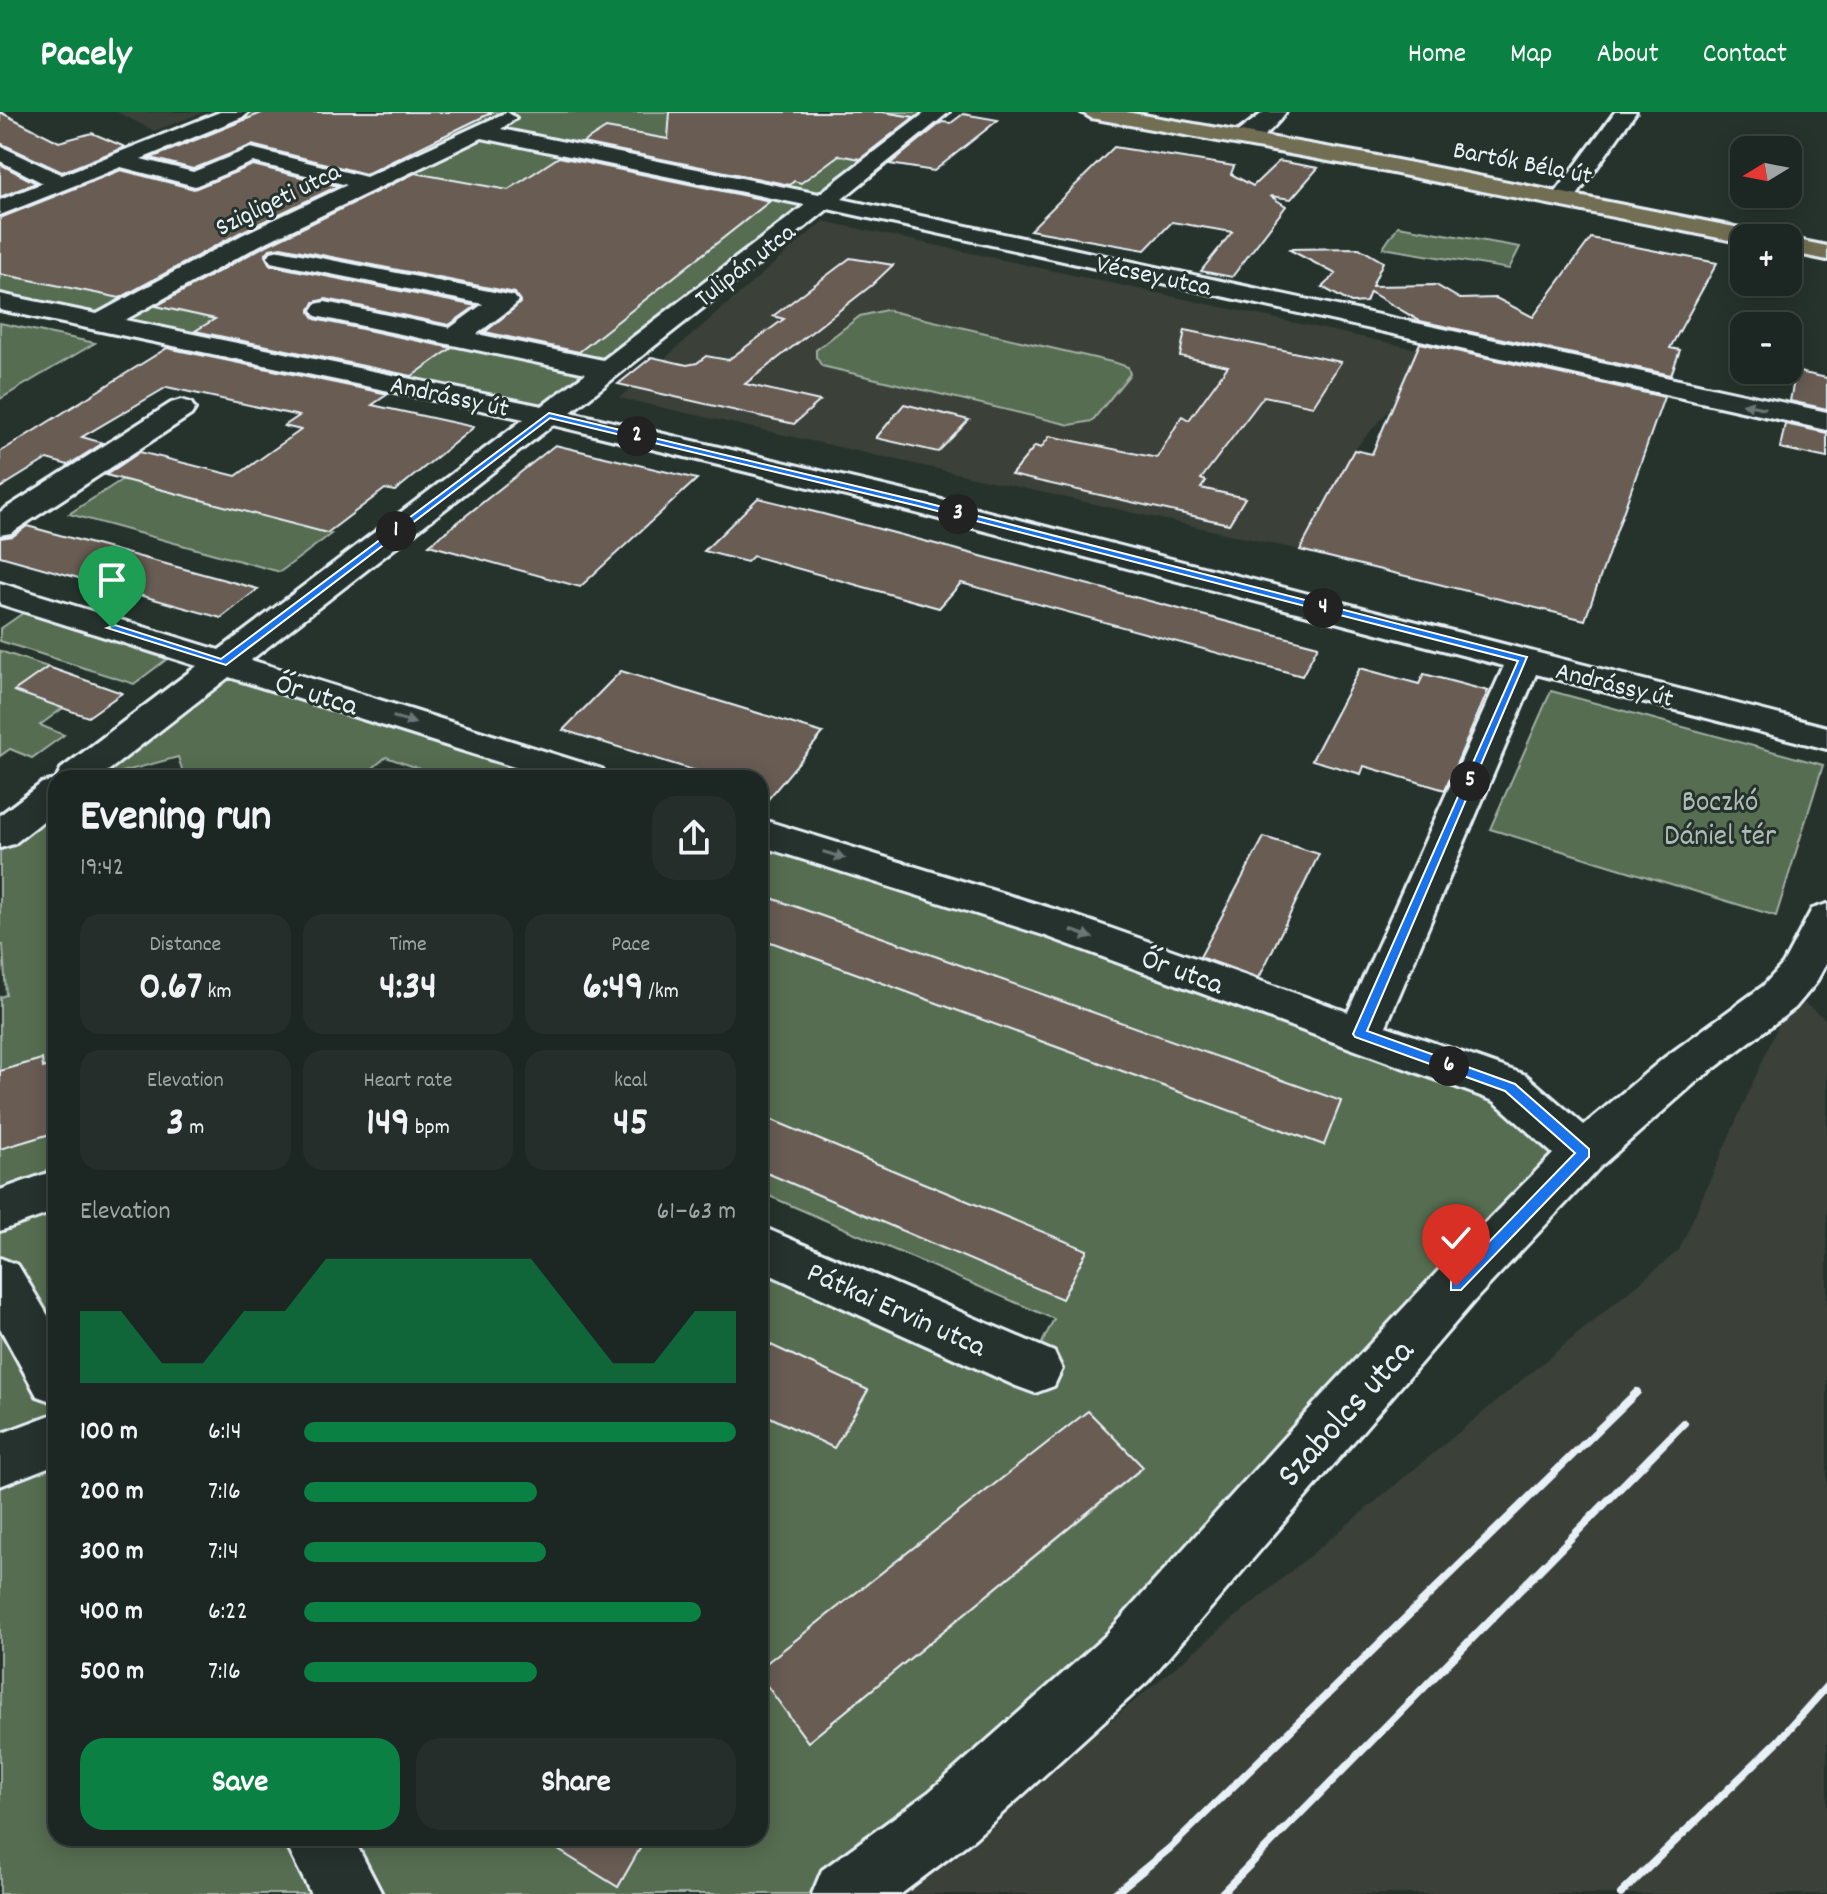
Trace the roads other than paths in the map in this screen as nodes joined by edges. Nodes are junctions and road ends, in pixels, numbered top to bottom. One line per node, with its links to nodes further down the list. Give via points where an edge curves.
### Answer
1 (238, 112): 10 (street)
2 (518, 112): 7 (street, Szigligeti utca)
3 (939, 112): 14 (street, Tulipán utca)
4 (1091, 112): 8 (main road, Bartók Béla út)
5 (1276, 112): 8 (street)
6 (1626, 112): 13 (street)
7 (481, 131): 12 (street, Szigligeti utca); 14 (street, Vécsey utca)
8 (1244, 138): 13 (main road, Bartók Béla út)
9 (0, 153): 11 (street)
10 (119, 160): 11 (street); 12 (street, via 195,179 251,155)
11 (61, 183): 15 (street)
12 (368, 184): 22 (street, Szigligeti utca, via 251,240)
13 (1563, 199): 16 (main road, Bartók Béla út)
14 (826, 202): 24 (street, Tulipán utca); 27 (street, Vécsey utca, one-way to 14)
15 (0, 208)
16 (1730, 233)
17 (1802, 248): 18 (main road)
18 (1827, 253)
19 (280, 257): 23 (street, via 505,301)
20 (0, 302): 22 (street, Andrássy út)
21 (325, 310): 23 (street)
22 (101, 323): 26 (street, Andrássy út)
23 (455, 337): 24 (street)
24 (609, 369): 26 (street, Tulipán utca)
25 (181, 409): 28 (street)
26 (549, 415): 30 (street, Andrássy út); 31 (street, Tulipán utca)
27 (1827, 421)
28 (0, 526)
29 (0, 593): 31 (street, Őr utca)
30 (1524, 660): 32 (street, Andrássy út); 39 (street)
31 (223, 663): 33 (street, Tulipán utca); 34 (street, Őr utca, one-way to 34)
32 (1827, 738)
33 (84, 770)
34 (564, 770)
35 (48, 798): 37 (street)
36 (768, 834): 39 (street, Őr utca, one-way to 39, via 1058,925)
37 (0, 835)
38 (1827, 919): 40 (street, Szabolcs utca, via 1800,973 1779,997 1680,1070)
39 (1360, 1034): 40 (street, Őr utca, via 1510,1088)
40 (1584, 1153): 51 (street, Szabolcs utca, via 1344,1409 1126,1659 952,1815)
41 (48, 1193): 42 (street)
42 (0, 1211)
43 (768, 1251): 46 (street, Pátkai Ervin utca)
44 (0, 1280): 45 (street)
45 (48, 1365)
46 (1035, 1369)
47 (48, 1441): 48 (street)
48 (0, 1460)
49 (321, 1846): 50 (street)
50 (348, 1894)
51 (846, 1894)

